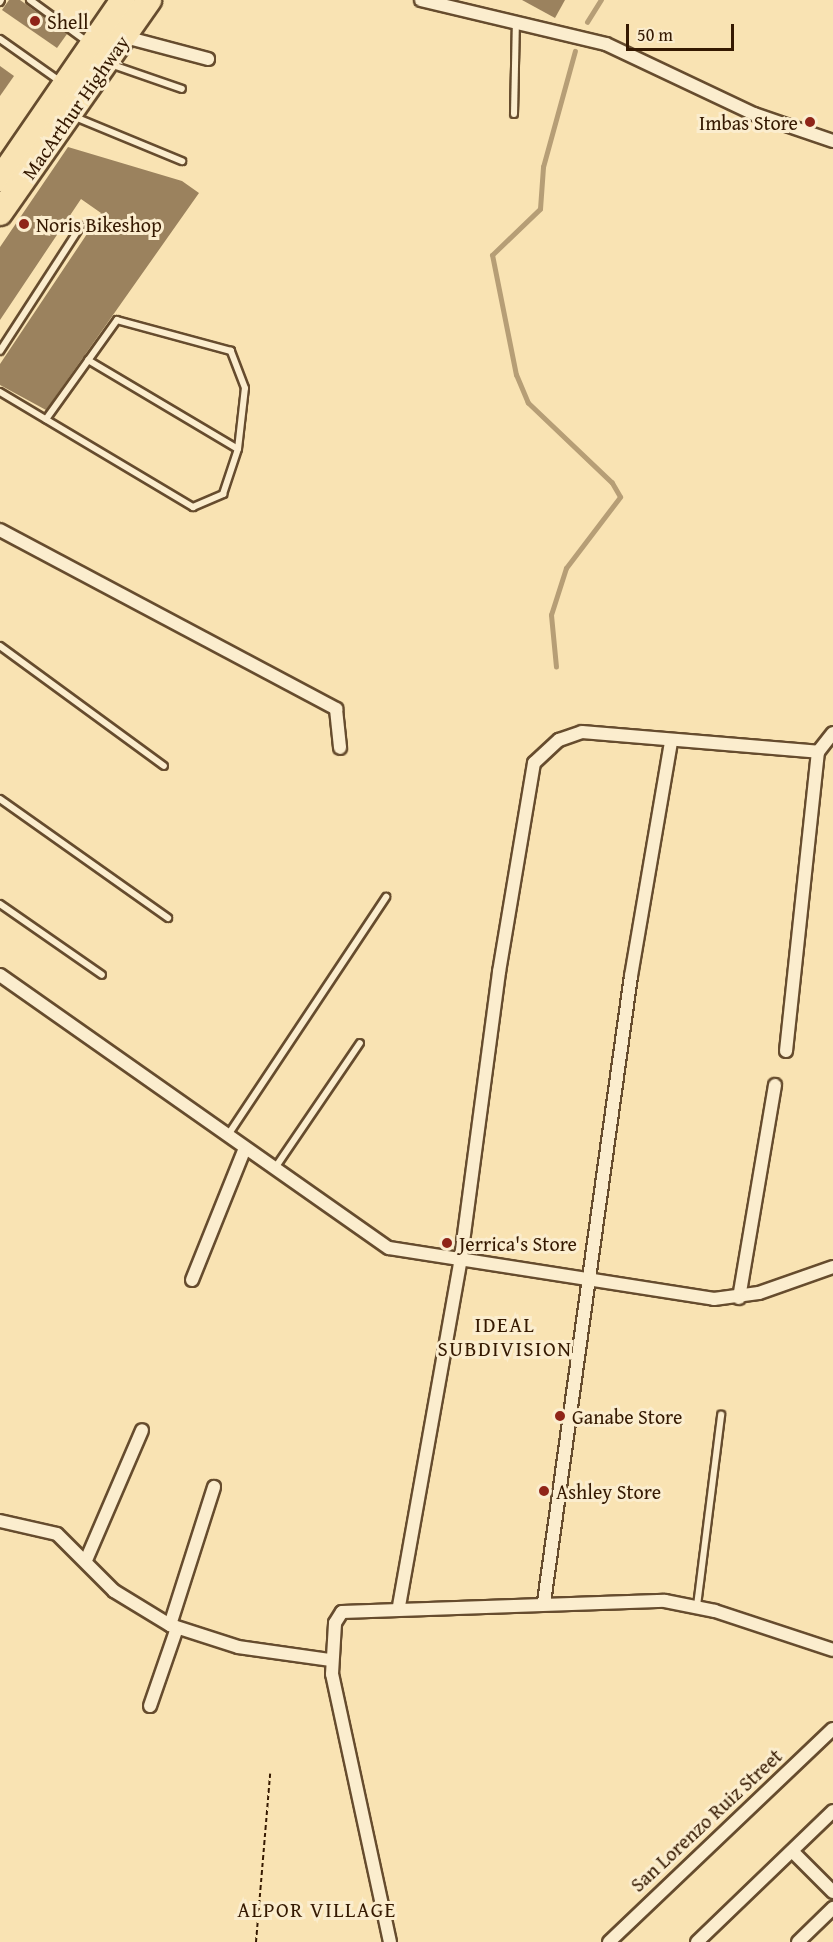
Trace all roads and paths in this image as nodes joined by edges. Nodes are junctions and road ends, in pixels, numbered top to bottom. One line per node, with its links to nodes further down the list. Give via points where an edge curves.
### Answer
1 (30, 0): 8 (lane)
2 (123, 0): 8 (highway, MacArthur Highway)
3 (149, 0): 6 (highway, MacArthur Highway)
4 (421, 0): 5 (street)
5 (516, 21): 14 (lane); 15 (street, via 606,44 754,114)
6 (125, 37): 9 (street); 10 (highway, MacArthur Highway)
7 (0, 39): 11 (lane)
8 (92, 45): 11 (highway, MacArthur Highway)
9 (208, 59)
10 (107, 63): 12 (lane); 13 (highway, MacArthur Highway)
11 (65, 85): 13 (highway, MacArthur Highway)
12 (182, 89)
13 (60, 111): 16 (lane); 17 (highway, MacArthur Highway); 18 (highway, MacArthur Highway)
14 (514, 114)
15 (833, 141)
16 (182, 161)
17 (0, 178)
18 (0, 213)
19 (81, 226): 20 (lane)
20 (0, 351)
21 (88, 360): 23 (lane); 24 (lane); 24 (lane, via 117,320 231,351 245,388)
22 (0, 392): 23 (lane)
23 (46, 419): 24 (lane, via 193,507 223,494)
24 (238, 449)
25 (0, 530): 29 (street, via 336,709)
26 (0, 646): 31 (lane)
27 (833, 733): 30 (street)
28 (671, 742): 30 (street); 44 (street, via 582,732 559,740 534,763 499,972); 46 (street, via 630,976)
29 (340, 748)
30 (818, 752): 39 (street)
31 (164, 766)
32 (0, 799): 35 (lane)
33 (386, 897): 41 (lane)
34 (0, 904): 37 (lane)
35 (168, 918)
36 (0, 975): 41 (street)
37 (102, 975)
38 (360, 1043): 43 (lane)
39 (786, 1051)
40 (775, 1085): 48 (street)
41 (228, 1136): 42 (street)
42 (245, 1148): 43 (street); 47 (street)
43 (274, 1168): 44 (street, via 389,1248)
44 (461, 1257): 46 (street); 55 (street)
45 (833, 1267): 48 (street)
46 (590, 1278): 48 (street, via 714,1299); 54 (street)
47 (192, 1280)
48 (740, 1298)
49 (722, 1415): 56 (lane)
50 (142, 1430): 53 (street)
51 (214, 1488): 57 (street)
52 (0, 1521): 53 (street, via 57,1534)
53 (87, 1558): 57 (street, via 114,1591)
54 (544, 1602): 55 (street); 56 (street)
55 (399, 1606): 59 (street, via 342,1612 335,1623)
56 (697, 1606): 58 (street)
57 (174, 1626): 59 (street, via 238,1647); 60 (street)
58 (833, 1650)
59 (331, 1660): 68 (street)
60 (150, 1706)
61 (833, 1729): 69 (street, San Lorenzo Ruiz Street)
62 (270, 1774): 67 (path)
63 (833, 1811): 64 (street)
64 (792, 1851): 65 (street); 70 (street)
65 (833, 1892)
66 (833, 1908): 71 (street)
67 (256, 1942)
68 (390, 1942)
69 (609, 1942)
70 (697, 1942)
71 (798, 1942)

